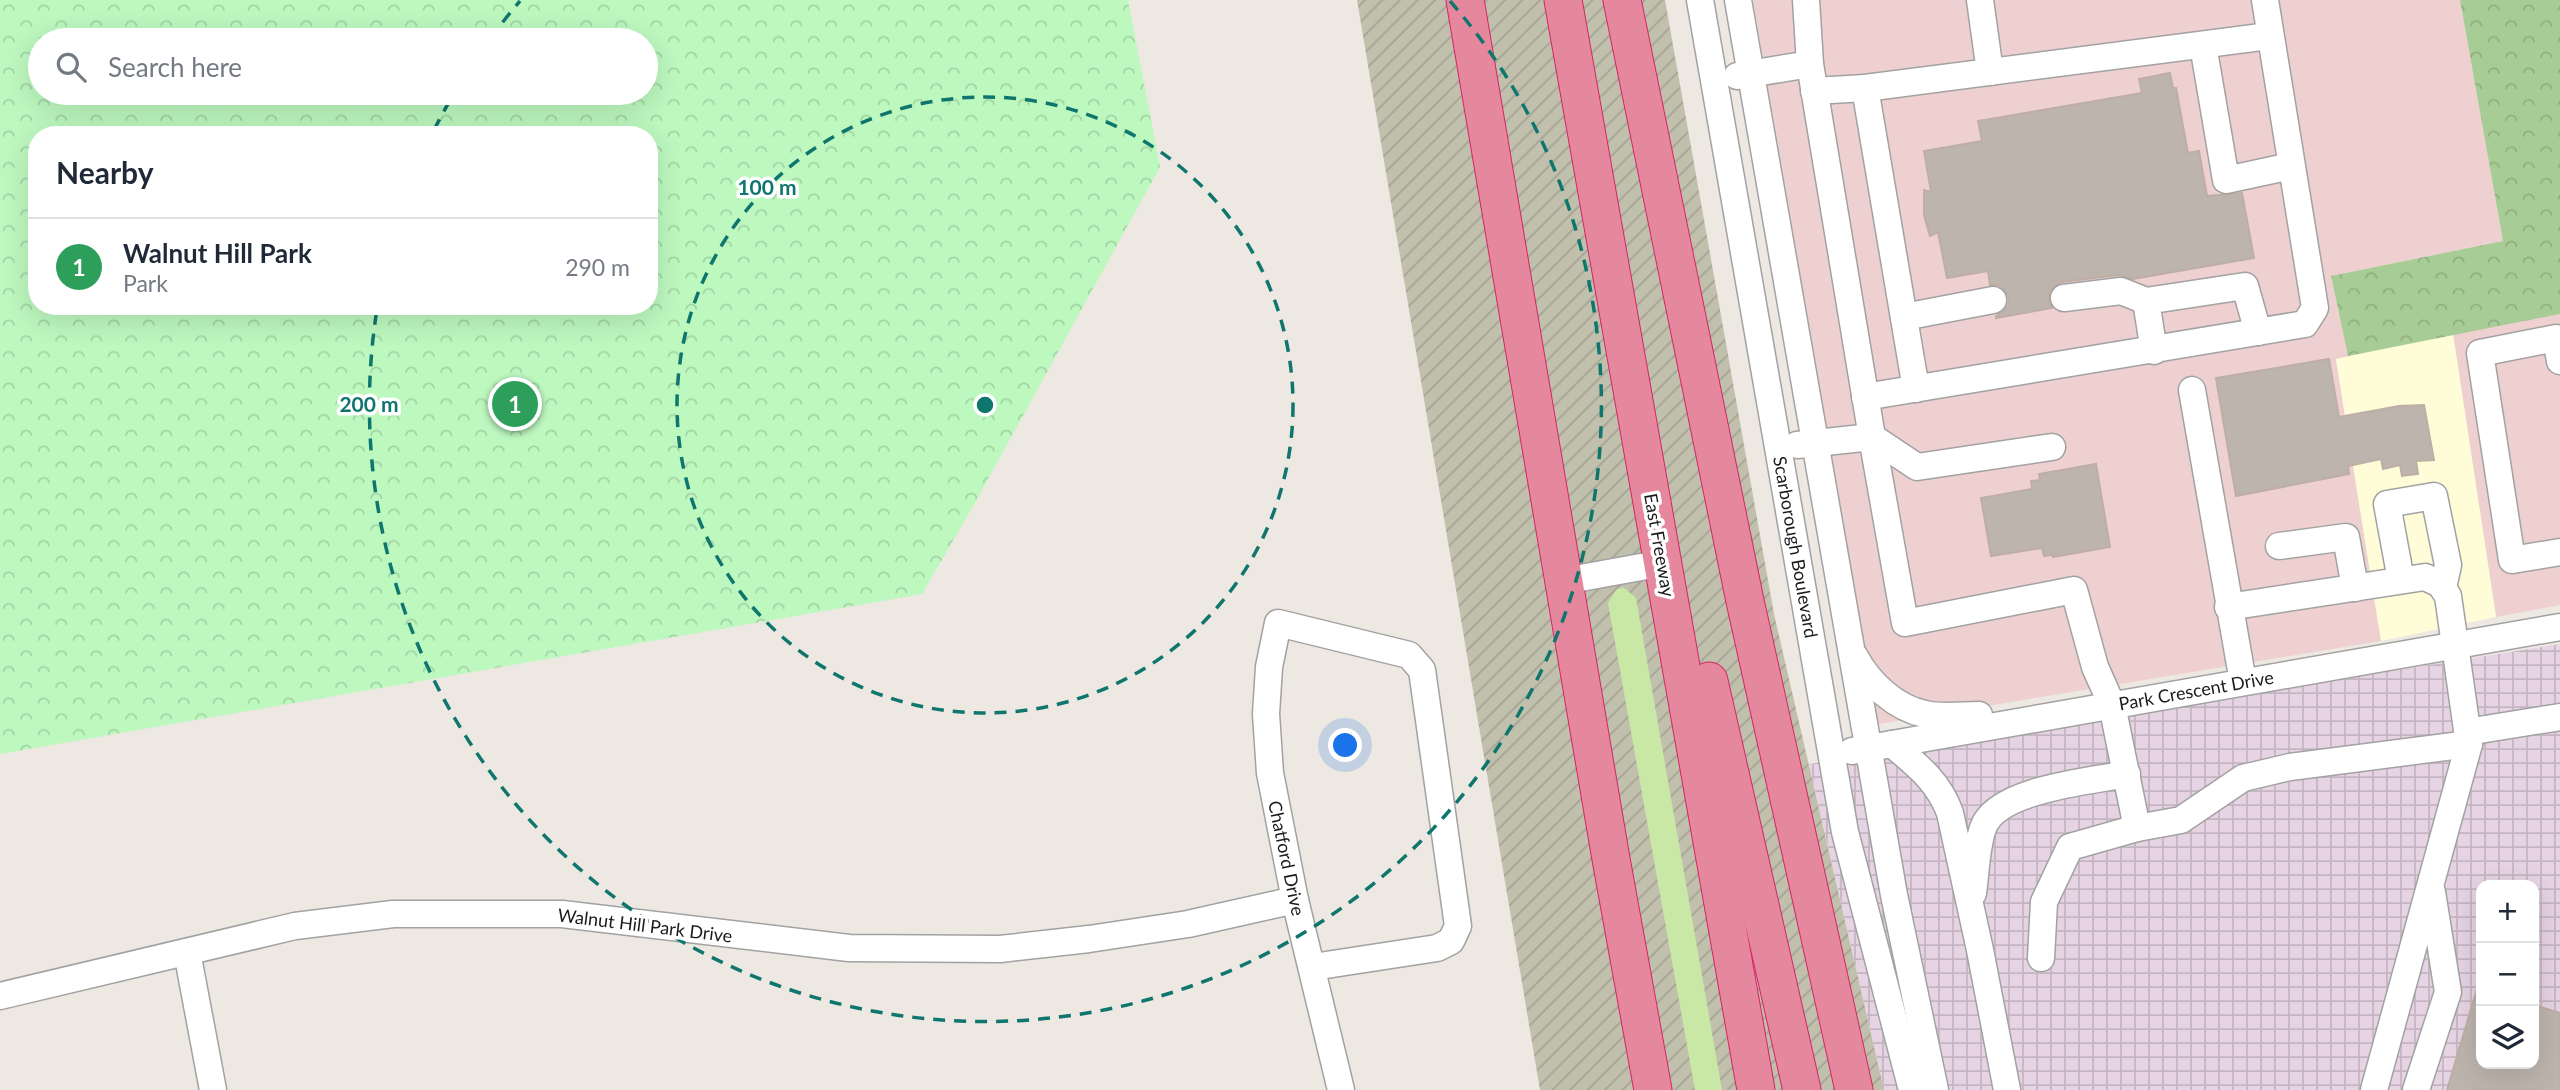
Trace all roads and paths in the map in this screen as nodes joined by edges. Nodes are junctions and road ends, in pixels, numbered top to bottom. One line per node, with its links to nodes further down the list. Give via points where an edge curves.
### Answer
1 (1465, 0): 36 (highway)
2 (1563, 0): 34 (highway, East Freeway)
3 (1622, 0): 44 (highway)
4 (1700, 0): 14 (street, Scarborough Boulevard)
5 (1738, 0): 13 (street, Scarborough Boulevard)
6 (1806, 0): 11 (street)
7 (1980, 0): 12 (street)
8 (2264, 0): 9 (street)
9 (2269, 36): 10 (street); 17 (street)
10 (2203, 45): 12 (street); 17 (street, via 2226,180)
11 (1810, 64): 13 (street); 16 (street)
12 (1990, 72): 15 (street)
13 (1751, 74): 14 (street); 29 (street, Scarborough Boulevard)
14 (1714, 80): 31 (street, Scarborough Boulevard)
15 (1865, 88): 16 (street); 21 (street)
16 (1814, 91): 27 (street)
17 (2291, 166): 22 (street, via 2315,308 2305,324)
18 (2064, 298): 20 (street, via 2121,292)
19 (1993, 300): 21 (street)
20 (2146, 301): 22 (street, via 2245,286); 23 (street)
21 (1904, 317): 25 (street)
22 (2258, 332): 23 (street)
23 (2154, 351): 25 (street)
24 (2560, 361): 33 (street, via 2556,338 2480,353 2512,560)
25 (1916, 389): 27 (street)
26 (2192, 390): 39 (street)
27 (1865, 397): 28 (street)
28 (1872, 437): 29 (street); 30 (street, via 1917,467); 45 (street, via 1905,623 2074,590 2095,667)
29 (1815, 443): 31 (street); 42 (street, Scarborough Boulevard)
30 (2052, 447)
31 (1778, 448): 50 (street, Scarborough Boulevard)
32 (2279, 546): 37 (street, via 2346,537)
33 (2560, 552)
34 (1663, 563): 36 (street); 65 (highway, East Freeway); 66 (highway, via 1704,662)
35 (2401, 580): 37 (street); 38 (street, via 2425,577); 38 (street, via 2386,504 2434,496 2448,565)
36 (1564, 581): 53 (highway)
37 (2355, 588): 39 (street)
38 (2443, 589): 41 (street)
39 (2228, 607): 43 (street)
40 (2560, 627): 41 (street, Park Crescent Drive)
41 (2456, 645): 43 (street, Park Crescent Drive); 48 (street)
42 (1851, 649): 46 (street, via 1878,688 1924,714); 49 (street, Scarborough Boulevard)
43 (2243, 682): 45 (street, Park Crescent Drive)
44 (1766, 688): 67 (highway); 68 (highway)
45 (2112, 705): 46 (street, Park Crescent Drive); 51 (street)
46 (2058, 714): 49 (street, Park Crescent Drive)
47 (2560, 717): 48 (street)
48 (2468, 738): 52 (street, via 2243,778 2180,820); 54 (street)
49 (1880, 746): 50 (street, Park Crescent Drive); 56 (street, via 1928,775 1944,796); 70 (street, Scarborough Boulevard, via 1894,895)
50 (1832, 754): 69 (street, Scarborough Boulevard, via 1845,832)
51 (2127, 774): 52 (street); 56 (street, via 2029,794 2001,806 1983,826)
52 (2137, 828): 58 (street, via 2070,847 2044,902)
53 (1611, 859): 63 (highway); 64 (highway)
54 (2431, 883): 72 (street); 73 (street, via 2448,992)
55 (1295, 900): 57 (street, Walnut Hill Park Drive, via 1188,924 1000,949 849,948 562,914 476,913 342,919); 59 (street, Chatford Drive); 59 (street, Chatford Drive, via 1270,773 1266,714 1278,623 1409,655 1422,670 1458,926 1451,941 1437,948)
56 (1970, 911): 71 (street)
57 (187, 952): 60 (street, Walnut Hill Park Drive); 61 (street)
58 (2042, 958)
59 (1313, 967): 62 (street, Chatford Drive)
60 (0, 996)
61 (213, 1090)
62 (1341, 1090)
63 (1642, 1090)
64 (1653, 1090)
65 (1756, 1090)
66 (1801, 1090)
67 (1832, 1090)
68 (1854, 1090)
69 (1912, 1090)
70 (1935, 1090)
71 (2007, 1090)
72 (2374, 1090)
73 (2416, 1090)

